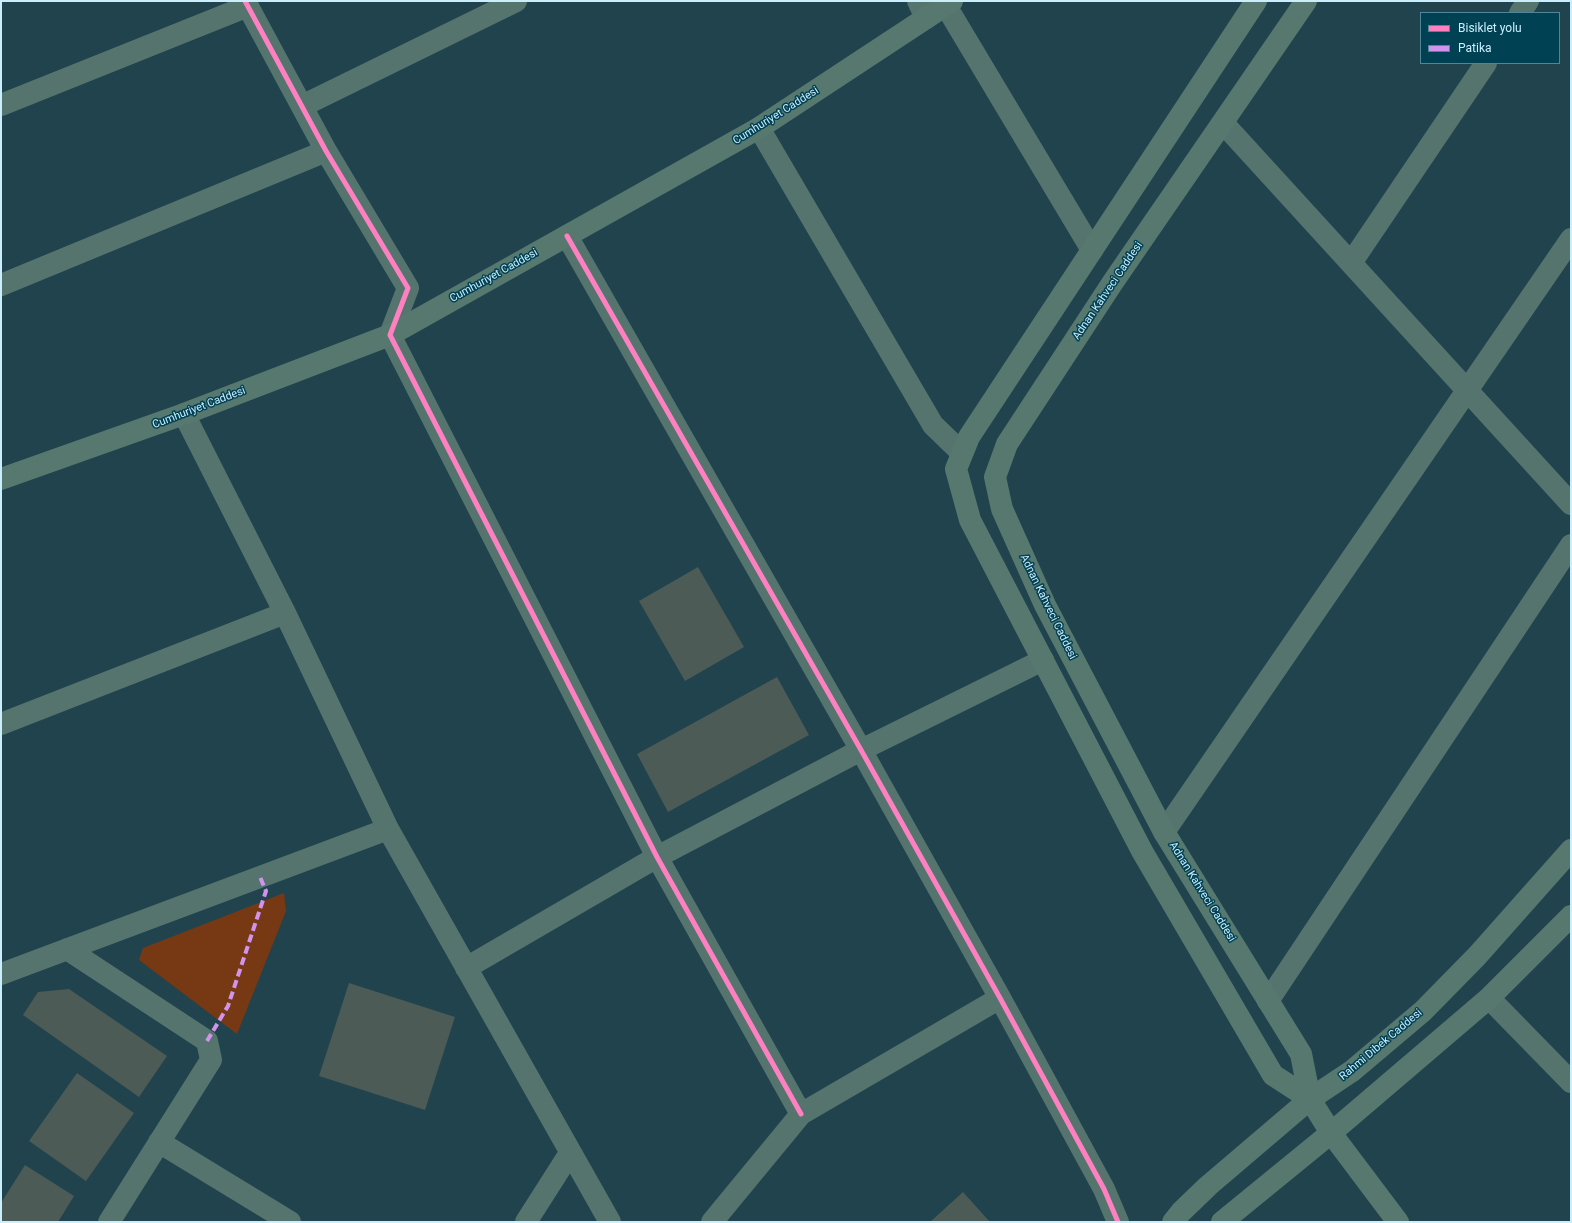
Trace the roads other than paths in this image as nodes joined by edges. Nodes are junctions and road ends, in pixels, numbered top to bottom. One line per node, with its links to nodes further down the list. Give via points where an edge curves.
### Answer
1 (516, 1): 11 (street)
2 (1256, 1): 17 (main road)
3 (1306, 1): 12 (main road, Adnan Kahveci Caddesi)
4 (1528, 1): 8 (street)
5 (949, 3): 7 (main road, Cumhuriyet Caddesi); 17 (street)
6 (247, 4): 10 (street); 11 (street)
7 (922, 10): 13 (main road, Cumhuriyet Caddesi)
8 (1521, 12)
9 (1485, 64): 18 (street)
10 (1, 105)
11 (302, 106): 14 (street)
12 (1223, 123): 18 (street); 32 (main road, Adnan Kahveci Caddesi, via 1113,282 1007,444 995,477 1002,509 1045,605)
13 (759, 128): 15 (main road, Cumhuriyet Caddesi); 23 (street, via 933,425)
14 (326, 151): 19 (street); 20 (street, via 408,288)
15 (567, 236): 20 (main road, Cumhuriyet Caddesi); 30 (street)
16 (1571, 239): 21 (street)
17 (1092, 250): 23 (main road, via 969,437)
18 (1351, 263): 21 (street)
19 (1, 286)
20 (390, 335): 22 (main road, Cumhuriyet Caddesi); 34 (street)
21 (1466, 390): 25 (street); 32 (street)
22 (184, 414): 24 (main road, Cumhuriyet Caddesi); 27 (street)
23 (962, 453): 28 (main road, via 956,469 970,520)
24 (1, 479)
25 (1571, 504)
26 (1571, 545): 41 (street)
27 (285, 613): 29 (street); 31 (street)
28 (1043, 660): 30 (street); 43 (main road, via 1142,851 1273,1075)
29 (1, 724)
30 (861, 750): 34 (street); 39 (street)
31 (388, 829): 36 (street); 37 (street)
32 (1164, 832): 41 (main road, Adnan Kahveci Caddesi)
33 (1571, 850): 43 (main road, Rahmi Dibek Caddesi, via 1478,956 1423,1010 1352,1071)
34 (657, 857): 37 (street); 44 (street)
35 (1567, 924): 40 (main road)
36 (67, 949): 38 (street); 46 (street, via 207,1041 211,1060)
37 (466, 968): 47 (street)
38 (1, 974)
39 (1000, 998): 44 (street); 53 (street, via 1104,1189)
40 (1489, 998): 42 (street); 45 (main road)
41 (1268, 1001): 43 (main road, Adnan Kahveci Caddesi, via 1301,1054)
42 (1571, 1082)
43 (1310, 1099): 45 (main road, Adnan Kahveci Caddesi); 54 (main road, Rahmi Dibek Caddesi, via 1208,1186)
44 (801, 1114): 52 (street)
45 (1331, 1133): 55 (main road); 56 (main road, Adnan Kahveci Caddesi)
46 (159, 1142): 48 (street); 49 (street)
47 (570, 1152): 50 (street); 51 (street)
48 (109, 1222)
49 (290, 1222)
50 (526, 1222)
51 (610, 1222)
52 (712, 1222)
53 (1118, 1222)
54 (1173, 1222)
55 (1222, 1222)
56 (1398, 1222)

